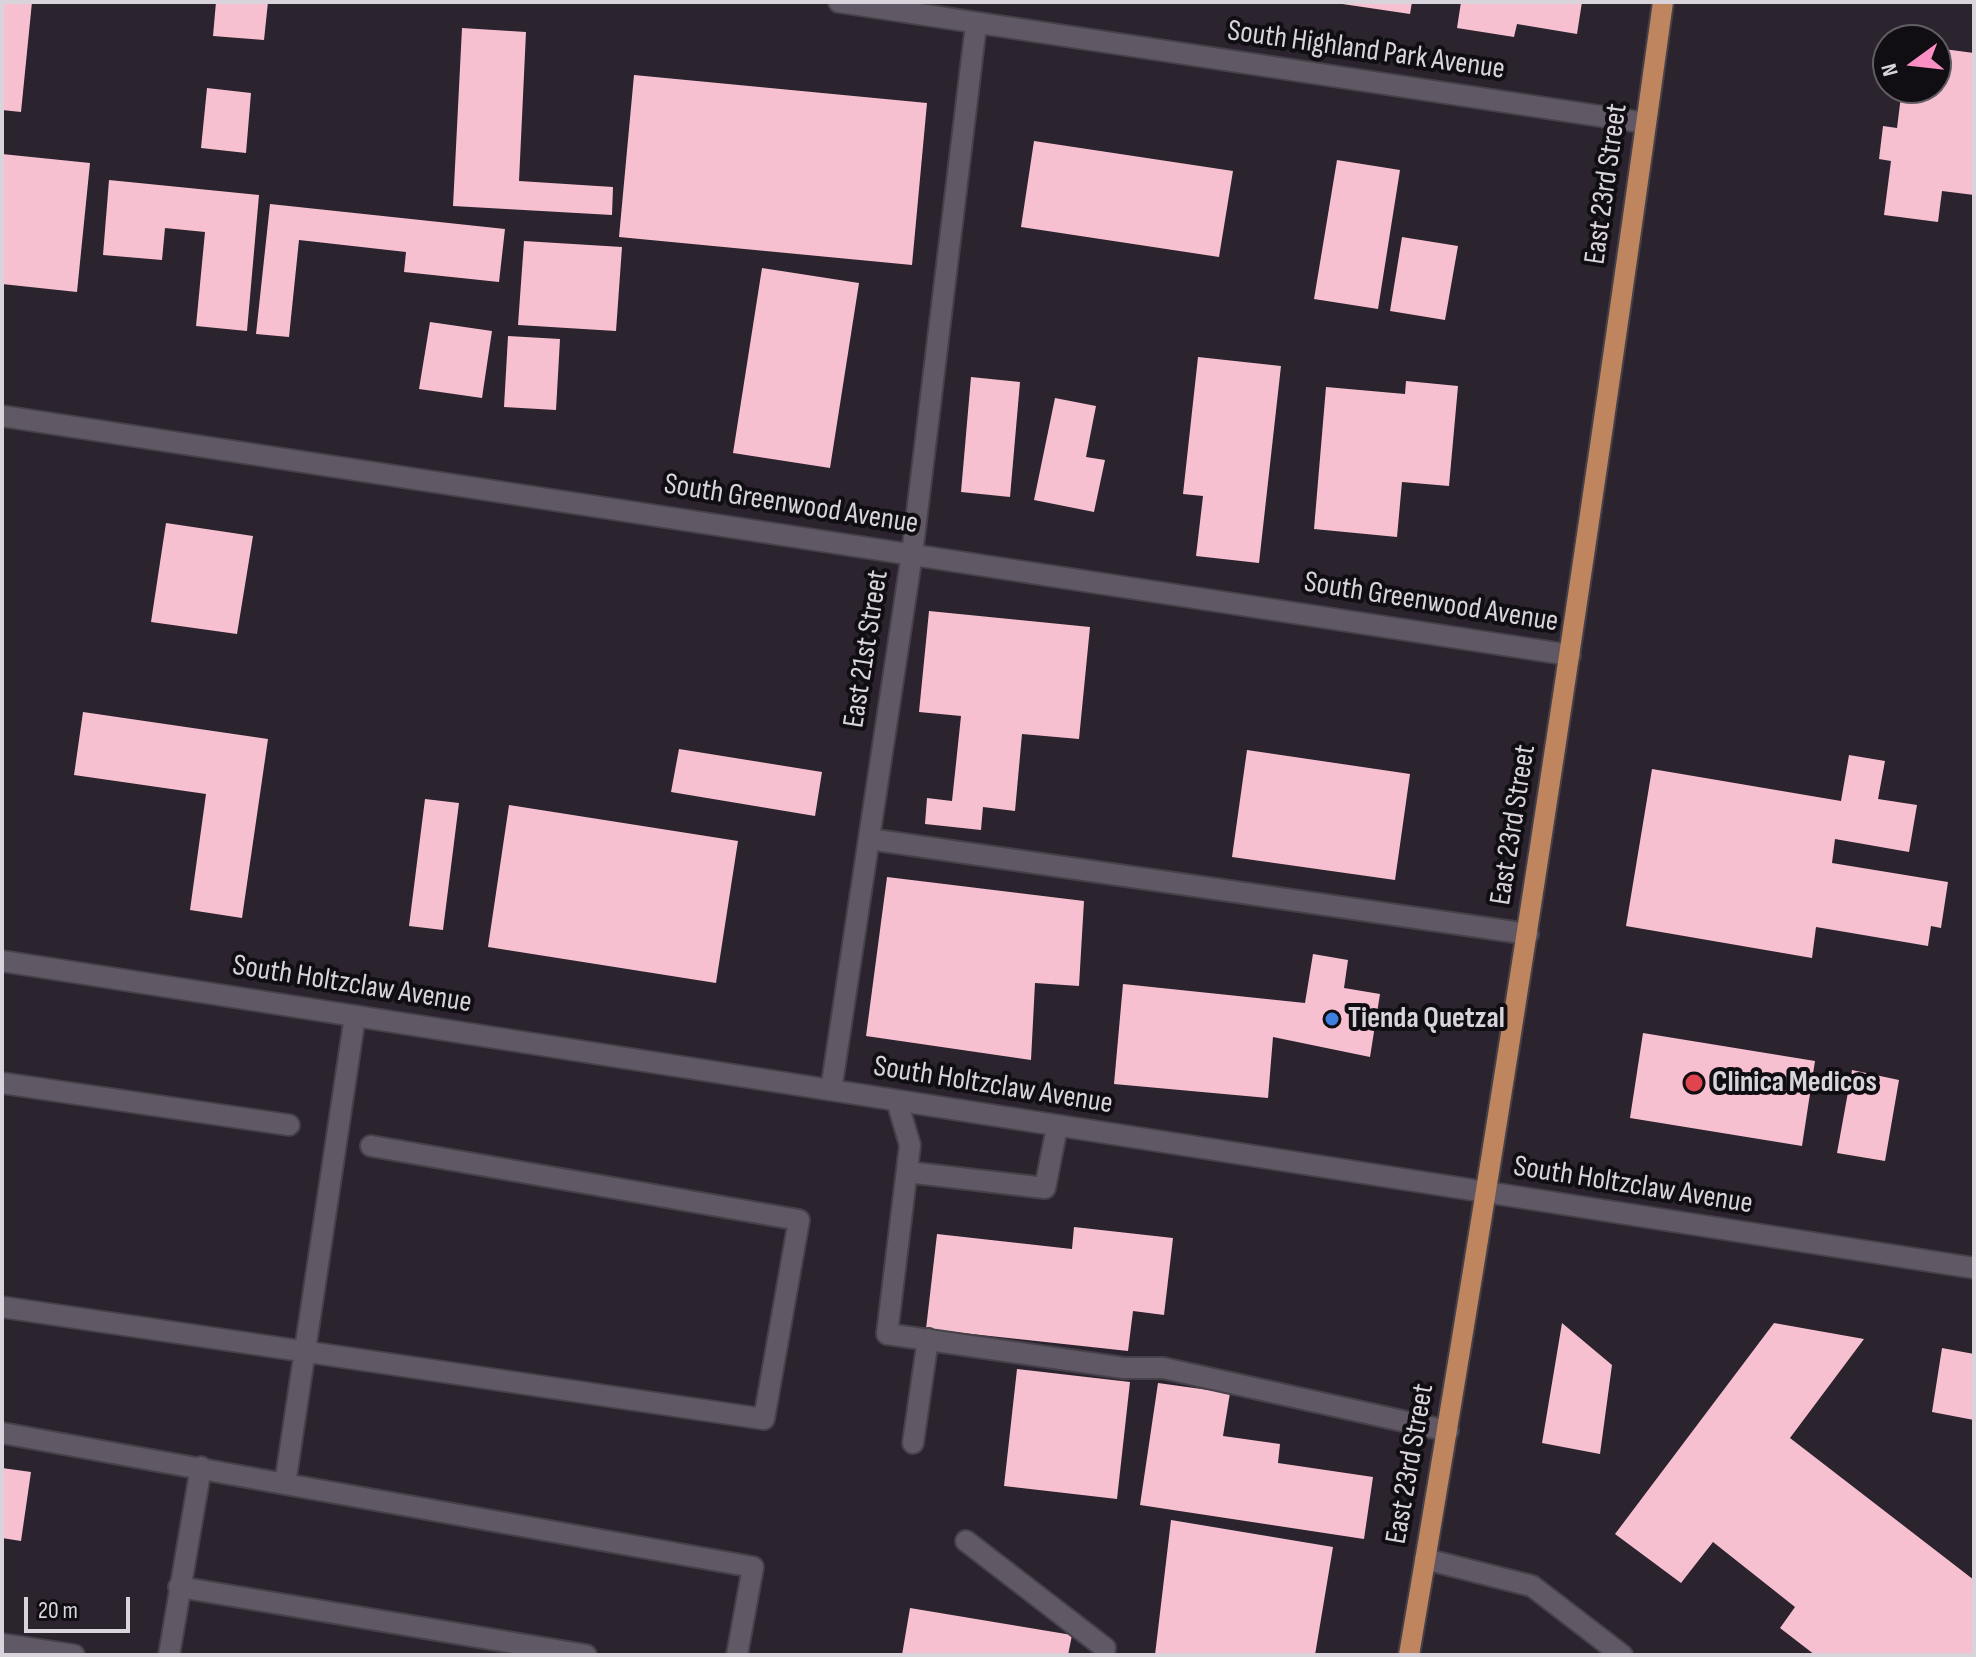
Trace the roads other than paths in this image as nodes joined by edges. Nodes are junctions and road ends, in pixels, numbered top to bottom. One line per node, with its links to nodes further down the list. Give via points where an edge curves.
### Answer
1 (839, 2): 3 (street, South Highland Park Avenue)
2 (1663, 2): 4 (main road, East 23rd Street)
3 (976, 25): 4 (street, South Highland Park Avenue); 6 (street, East 21st Street)
4 (1646, 123): 7 (main road, East 23rd Street)
5 (2, 416): 6 (street, South Greenwood Avenue)
6 (912, 554): 7 (street, South Greenwood Avenue); 8 (street, East 21st Street)
7 (1570, 655): 9 (main road, East 23rd Street)
8 (869, 839): 9 (street); 13 (street, East 21st Street)
9 (1528, 934): 19 (main road, East 23rd Street)
10 (2, 961): 11 (street, South Holtzclaw Avenue)
11 (355, 1016): 13 (street, South Holtzclaw Avenue); 23 (street)
12 (2, 1083): 15 (street)
13 (831, 1090): 14 (street, South Holtzclaw Avenue)
14 (897, 1101): 16 (street, South Holtzclaw Avenue); 18 (street, via 910,1145)
15 (289, 1125)
16 (1057, 1127): 18 (street, via 1045,1188); 19 (street, South Holtzclaw Avenue)
17 (371, 1146): 23 (street, via 799,1220 764,1419)
18 (907, 1172): 22 (street, via 887,1334)
19 (1488, 1195): 20 (street, South Holtzclaw Avenue); 24 (main road, East 23rd Street)
20 (1974, 1268)
21 (2, 1307): 23 (street)
22 (928, 1339): 24 (street, via 1124,1368 1163,1368); 26 (street)
23 (305, 1352): 28 (street)
24 (1448, 1431): 30 (main road, East 23rd Street)
25 (2, 1433): 27 (street)
26 (913, 1443)
27 (201, 1467): 28 (street); 31 (street)
28 (285, 1484): 36 (street, via 753,1567)
29 (966, 1541): 37 (street, via 1105,1648)
30 (1425, 1559): 38 (main road, East 23rd Street); 39 (street, via 1532,1586)
31 (179, 1587): 34 (street); 35 (street)
32 (2, 1644): 33 (street)
33 (74, 1655)
34 (169, 1655)
35 (586, 1655)
36 (737, 1655)
37 (1104, 1655)
38 (1409, 1655)
39 (1622, 1655)

